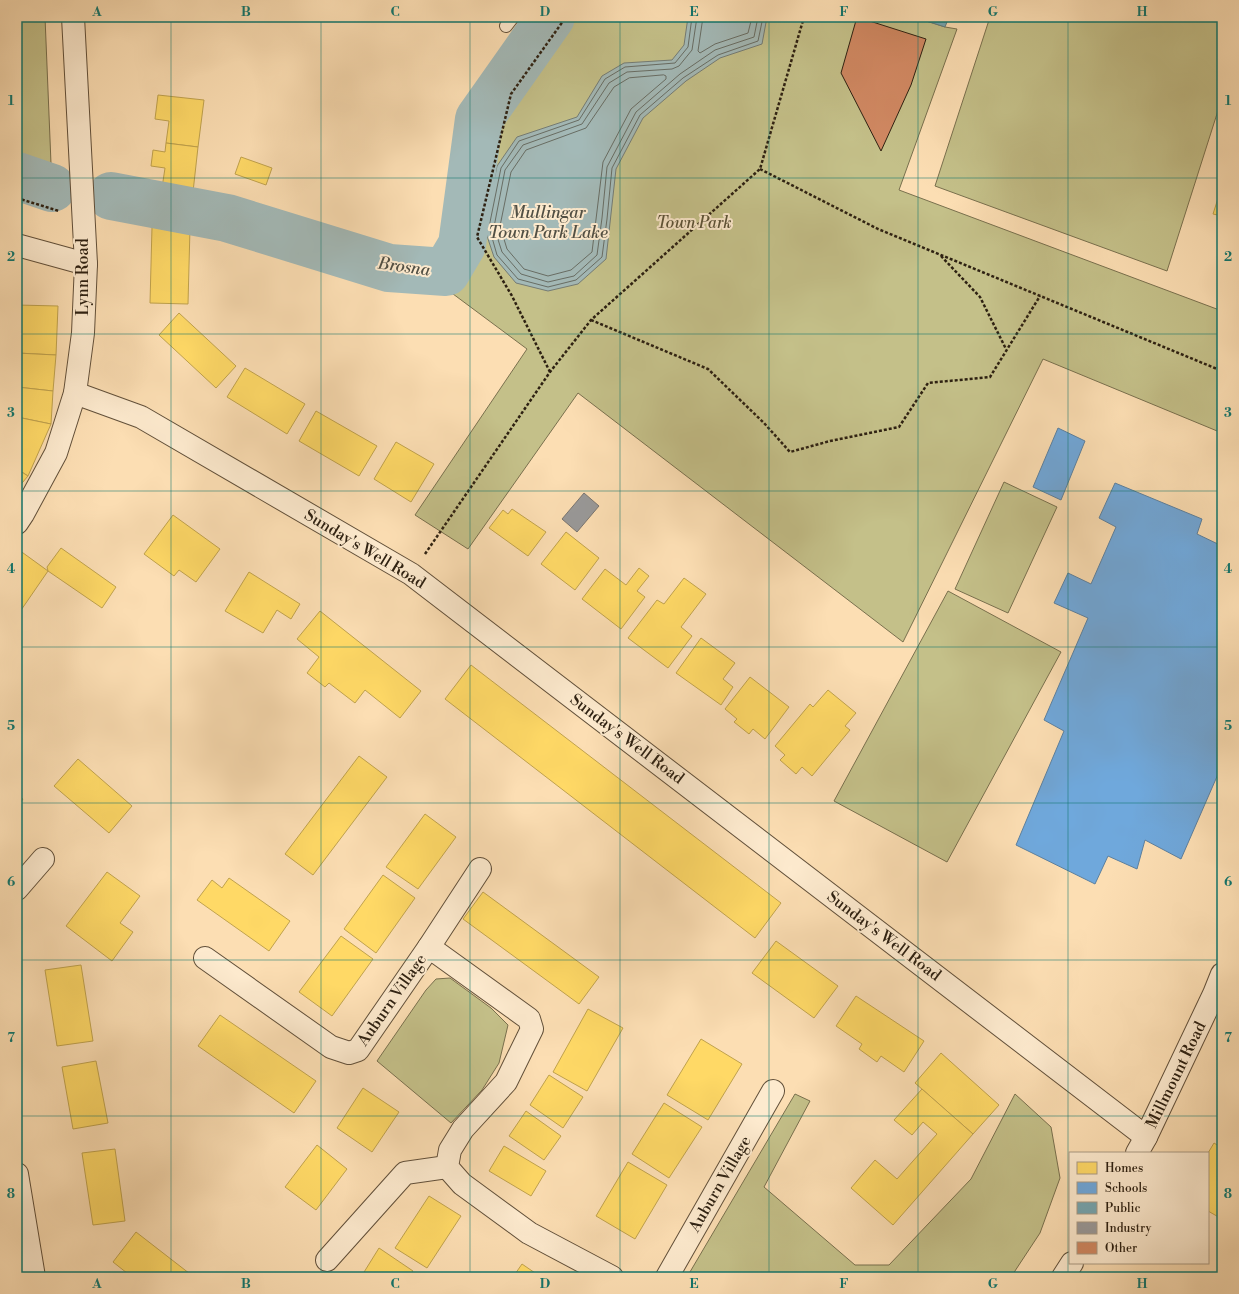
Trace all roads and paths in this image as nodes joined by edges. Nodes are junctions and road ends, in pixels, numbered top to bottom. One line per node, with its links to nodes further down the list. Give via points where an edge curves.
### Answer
1 (73, 17): 6 (street, Lynn Road)
2 (566, 17): 14 (path, via 511,94 476,237 512,296)
3 (804, 17): 4 (path)
4 (760, 169): 8 (path, via 878,229); 11 (path)
5 (17, 198): 6 (path)
6 (83, 217): 9 (street, Lynn Road)
7 (17, 245): 9 (street)
8 (939, 254): 10 (path); 12 (path, via 980,297)
9 (86, 264): 15 (street, Lynn Road, via 83,332)
10 (1040, 296): 12 (path); 13 (path)
11 (590, 320): 12 (path, via 708,368 790,452 899,427 928,383 990,377); 14 (path)
12 (1006, 350)
13 (1222, 371)
14 (550, 372): 17 (path)
15 (75, 393): 16 (street, Lynn Road, via 56,453); 17 (street, Sunday's Well Road, via 141,417)
16 (17, 523)
17 (411, 574): 25 (street, Sunday's Well Road)
18 (43, 859): 20 (street)
19 (480, 869): 21 (street)
20 (17, 889)
21 (429, 947): 22 (street, Auburn Village, via 358,1050 349,1053 331,1047); 26 (street, Auburn Village, via 528,1019 532,1029 506,1082 456,1139 450,1150)
22 (205, 958)
23 (1222, 974): 25 (street, Millmount Road)
24 (773, 1091): 32 (street, Auburn Village)
25 (1141, 1145)
26 (447, 1167): 28 (street, via 405,1173); 31 (street, via 462,1184 529,1233)
27 (17, 1174): 30 (street)
28 (327, 1260)
29 (1071, 1264): 33 (street)
30 (34, 1277)
31 (610, 1277)
32 (667, 1277)
33 (1063, 1277)

